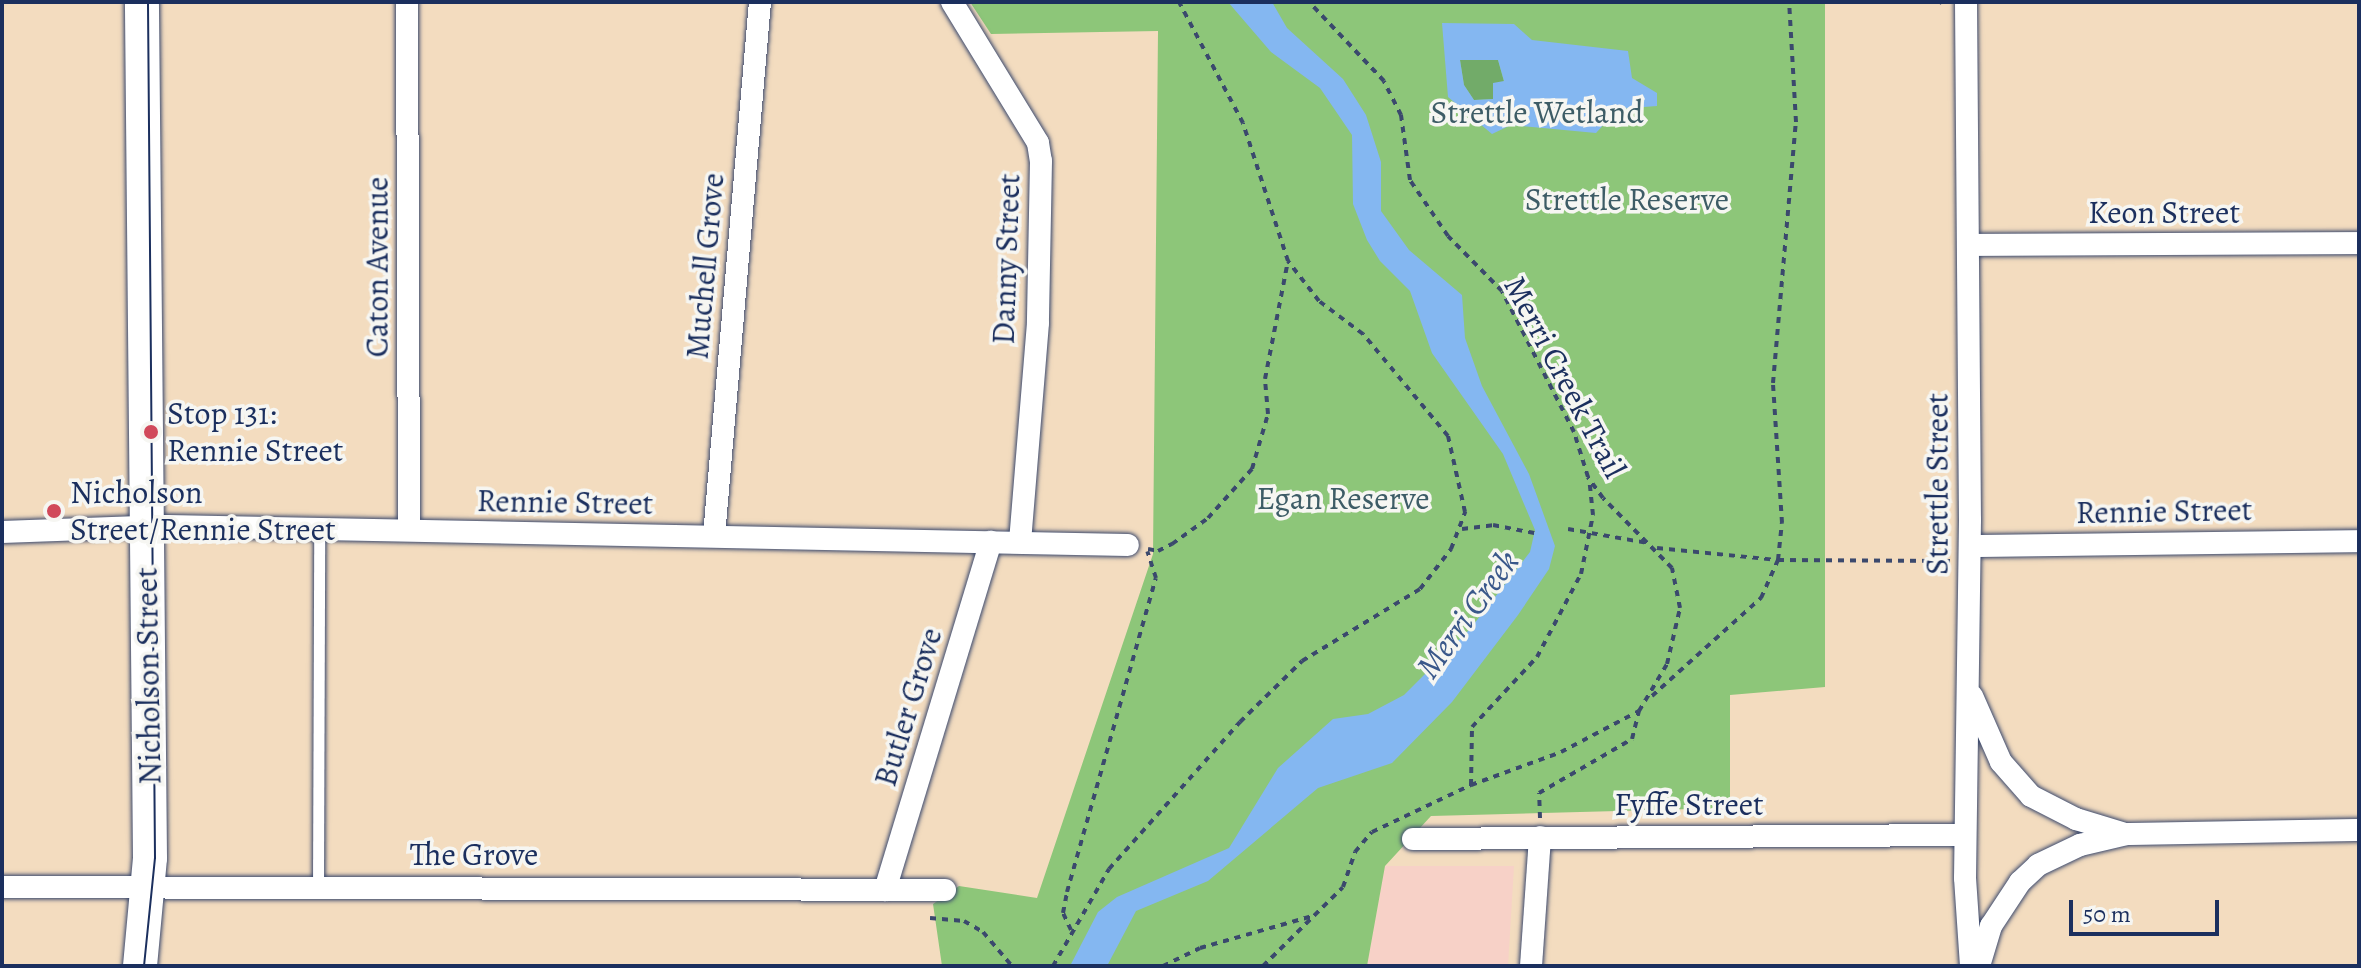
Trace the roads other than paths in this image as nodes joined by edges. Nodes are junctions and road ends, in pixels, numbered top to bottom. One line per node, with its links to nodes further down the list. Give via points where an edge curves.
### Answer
1 (142, 2): 8 (main road, Nicholson Street)
2 (407, 2): 10 (street, Caton Avenue)
3 (760, 2): 12 (street, Muchell Grove)
4 (952, 2): 15 (street, Danny Street, via 1038,143 1041,161 1038,323)
5 (1966, 2): 7 (street, Strettle Street)
6 (2359, 243): 7 (street, Keon Street)
7 (1970, 245): 17 (street, Strettle Street)
8 (146, 528): 9 (street, Rennie Street); 11 (street, Rennie Street); 26 (main road, Nicholson Street)
9 (319, 529): 10 (street, Rennie Street); 24 (lane)
10 (409, 530): 12 (street, Rennie Street)
11 (2, 532)
12 (714, 536): 14 (street, Rennie Street)
13 (2359, 541): 17 (street, Rennie Street)
14 (991, 542): 15 (street, Rennie Street); 27 (street, Butler Grove)
15 (1020, 542): 16 (street, Rennie Street)
16 (1137, 547)
17 (1969, 553): 18 (street, Strettle Street)
18 (1966, 682): 20 (street, via 2001,762 2031,796 2076,819); 21 (street, Strettle Street)
19 (2359, 830): 20 (street)
20 (2127, 834): 32 (street, via 2080,845 2038,865 2002,905)
21 (1965, 835): 22 (street, Fyffe Street); 31 (street, Strettle Street)
22 (1540, 837): 23 (street, Fyffe Street); 30 (street)
23 (1413, 839)
24 (318, 885): 26 (street, The Grove); 27 (street, The Grove)
25 (2, 887): 26 (street, The Grove)
26 (149, 888): 29 (main road, Nicholson Street)
27 (885, 890): 28 (street, The Grove)
28 (945, 890)
29 (140, 966)
30 (1531, 966)
31 (1971, 966)
32 (1979, 966)

